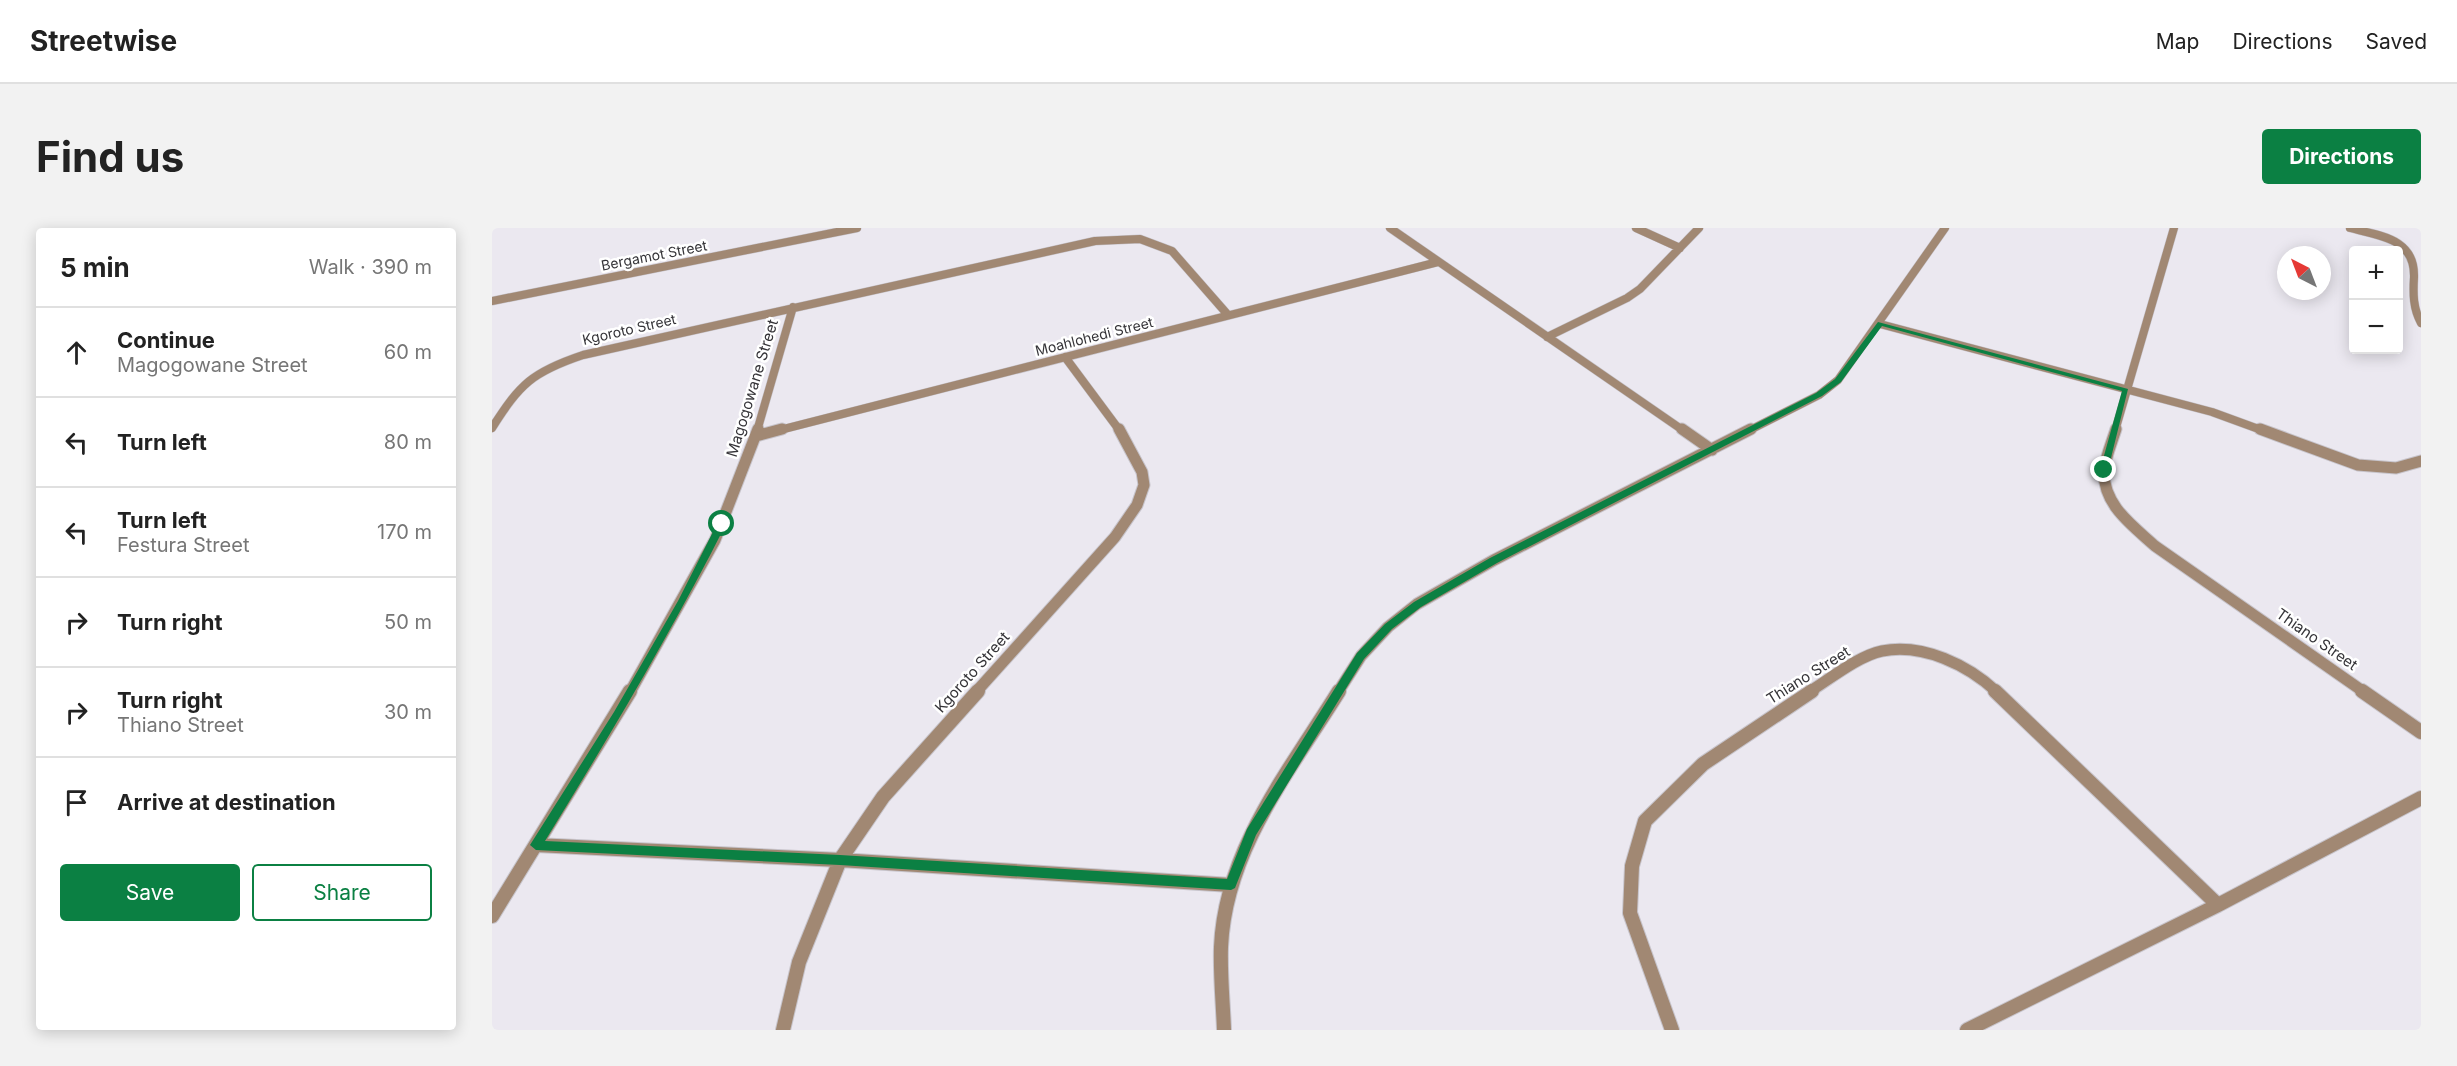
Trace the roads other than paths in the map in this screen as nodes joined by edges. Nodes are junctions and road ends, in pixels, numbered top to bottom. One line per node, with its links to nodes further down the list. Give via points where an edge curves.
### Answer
1 (857, 228): 10 (street, Bergamot Street)
2 (1390, 228): 9 (street)
3 (1636, 228): 8 (street)
4 (1699, 228): 8 (street)
5 (1945, 228): 14 (street)
6 (2174, 228): 17 (street, Thiano Street)
7 (2350, 228): 13 (street, via 2378,235 2410,252 2414,262 2414,312)
8 (1680, 248): 15 (street, via 1627,298)
9 (1438, 262): 12 (street, Moahlohedi Street); 15 (street)
10 (492, 301)
11 (794, 307): 12 (street, Kgoroto Street, via 1124,238 1140,239 1172,251); 18 (street, Kgoroto Street, via 559,363 525,381); 19 (street, Magogowane Street)
12 (1228, 315): 16 (street, Moahlohedi Street)
13 (2421, 323)
14 (1880, 324): 17 (street); 20 (street, via 1838,380 1819,395)
15 (1546, 337): 20 (street)
16 (1065, 357): 19 (street, Moahlohedi Street); 25 (street, Kgoroto Street, via 1141,464 1144,485 1136,507 1115,537 883,796)
17 (2126, 390): 21 (street, via 2212,412 2358,465 2396,468); 22 (street, Thiano Street, via 2104,470 2109,500 2125,519 2155,546)
18 (492, 428)
19 (756, 435): 24 (street, Magogowane Street, via 715,540 617,715)
20 (1712, 450): 26 (street, via 1494,560 1418,604 1388,627 1361,656 1251,833)
21 (2421, 461)
22 (2421, 732)
23 (2421, 798): 27 (street)
24 (536, 845): 25 (street); 28 (street, Magogowane Street)
25 (840, 860): 26 (street); 29 (street, Kgoroto Street, via 799,962)
26 (1231, 885): 30 (street, via 1221,946)
27 (2218, 905): 31 (street, Thiano Street, via 1988,682 1952,660 1920,651 1882,651 1847,667 1703,764 1645,820 1632,866 1630,913); 32 (street)
28 (492, 916)
29 (783, 1030)
30 (1224, 1030)
31 (1672, 1030)
32 (1967, 1030)

